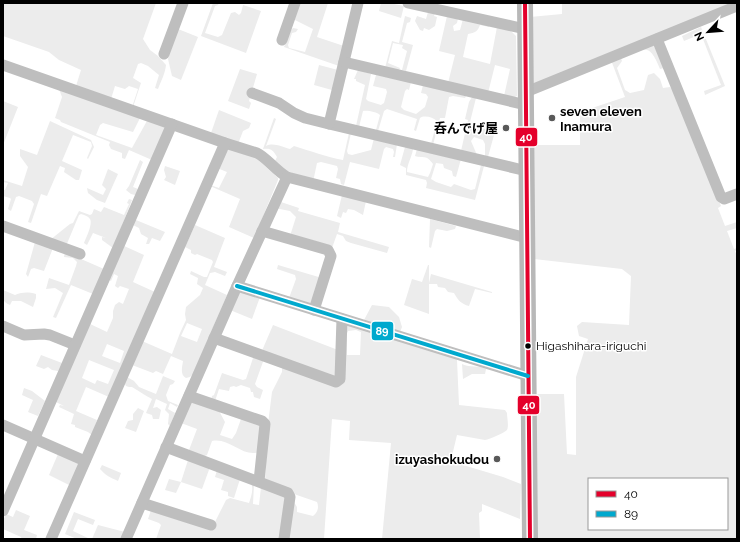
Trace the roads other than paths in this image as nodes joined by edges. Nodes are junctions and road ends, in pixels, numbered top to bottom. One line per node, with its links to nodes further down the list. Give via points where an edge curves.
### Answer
1 (183, 3): 10 (street)
2 (295, 3): 9 (street)
3 (358, 3): 11 (street)
4 (408, 3): 7 (street)
5 (524, 3): 7 (main road)
6 (737, 6): 8 (street)
7 (525, 29): 14 (main road)
8 (657, 39): 14 (street); 20 (street, via 721,198)
9 (282, 40)
10 (164, 54)
11 (344, 62): 14 (street); 16 (street)
12 (3, 65): 15 (street)
13 (252, 93): 16 (street, via 279,103 305,118)
14 (526, 98): 18 (main road)
15 (172, 124): 17 (street); 30 (street)
16 (329, 124): 18 (street)
17 (225, 143): 19 (street, via 260,154); 36 (street)
18 (527, 171): 23 (main road)
19 (287, 178): 22 (street); 23 (street)
20 (737, 194)
21 (3, 226): 24 (street)
22 (262, 231): 25 (street); 26 (street, via 328,250 331,256)
23 (527, 238): 31 (main road)
24 (80, 254)
25 (237, 286): 26 (street); 29 (street)
26 (314, 310): 27 (street)
27 (342, 319): 29 (street, via 340,379 336,382); 31 (street)
28 (3, 326): 30 (street, via 24,335 50,335)
29 (214, 338): 32 (street)
30 (75, 345): 34 (street)
31 (528, 376): 44 (main road)
32 (189, 396): 35 (street); 37 (street, via 265,424)
33 (3, 425): 34 (street)
34 (34, 440): 36 (street); 39 (street)
35 (166, 447): 37 (street); 38 (street)
36 (85, 461): 41 (street)
37 (259, 481): 43 (street, via 288,493 290,497)
38 (142, 503): 40 (street); 42 (street)
39 (3, 510)
40 (211, 525)
41 (51, 539)
42 (126, 539)
43 (284, 539)
44 (530, 539)

